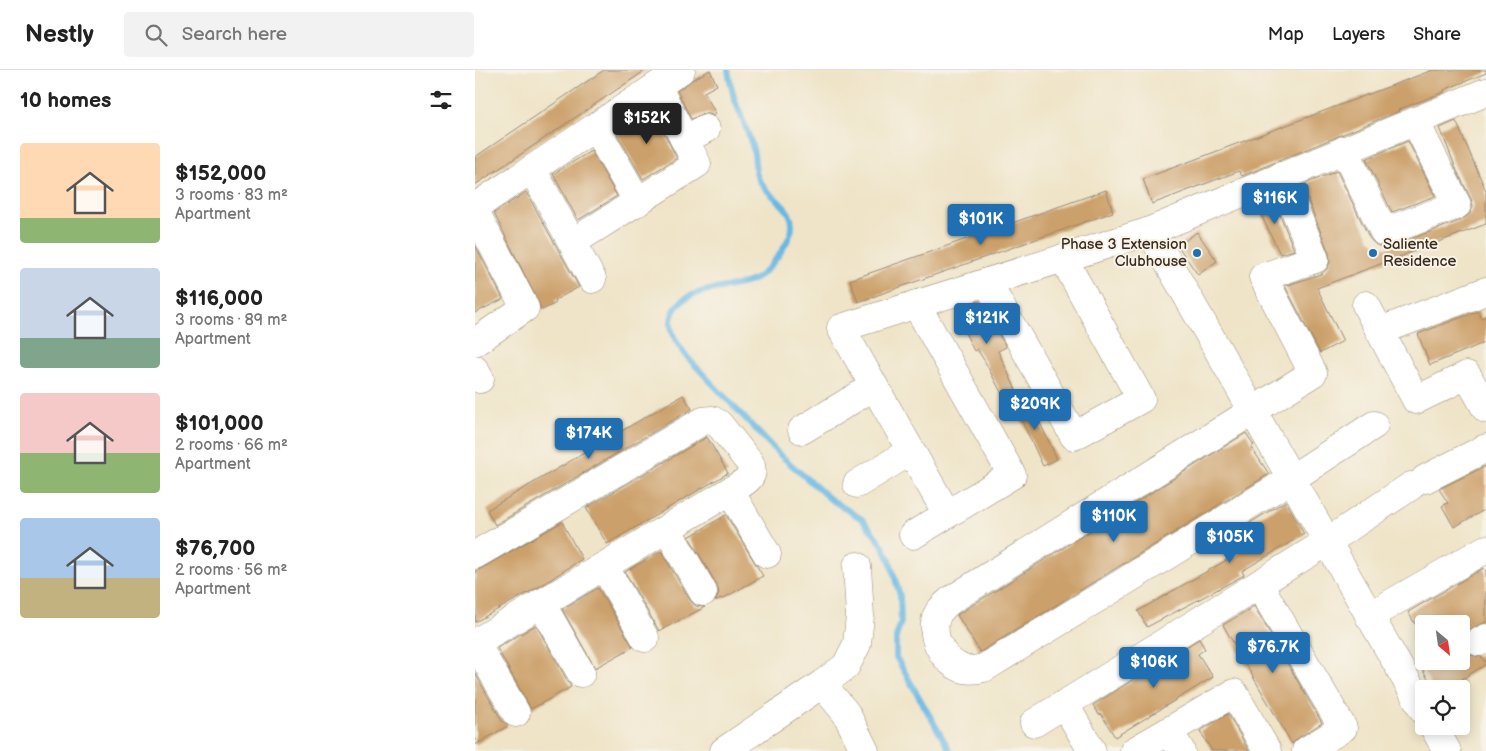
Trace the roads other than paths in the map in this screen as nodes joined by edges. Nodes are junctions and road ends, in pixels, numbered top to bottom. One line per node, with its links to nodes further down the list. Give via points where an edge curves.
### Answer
1 (681, 70): 2 (street)
2 (657, 86): 5 (street); 9 (street, via 695,134 697,164)
3 (1485, 94): 4 (street)
4 (1415, 120): 6 (street); 6 (street, via 1457,205 1384,232)
5 (595, 127): 7 (street); 9 (street)
6 (1344, 150): 8 (street)
7 (532, 169): 10 (street); 13 (street)
8 (1281, 176): 12 (street); 24 (street, via 1315,259 1263,278 1313,374)
9 (638, 202): 13 (street)
10 (475, 207)
11 (475, 211): 21 (street, via 525,308)
12 (1149, 231): 14 (street); 24 (street)
13 (573, 242): 15 (street)
14 (1063, 258): 16 (street); 16 (street, via 1141,399 1074,436)
15 (592, 279)
16 (987, 282): 18 (street)
17 (1486, 291): 20 (street)
18 (916, 304): 22 (street, via 841,328); 32 (street, via 1012,475)
19 (1365, 305): 20 (street)
20 (1380, 331): 23 (street, via 1416,400 1467,375)
21 (475, 342)
22 (873, 387): 26 (street); 28 (street)
23 (1486, 409)
24 (1252, 411): 29 (street); 29 (street, via 951,600 935,621 938,647 963,669 984,668)
25 (1374, 425): 29 (street)
26 (802, 430)
27 (1486, 448): 35 (street, via 1418,482)
28 (911, 451): 30 (street); 32 (street)
29 (1291, 479): 35 (street)
30 (857, 484)
31 (730, 491): 33 (street); 37 (street); 38 (street, via 747,480 753,470 719,424 712,420 703,421)
32 (947, 514): 34 (street)
33 (667, 529): 39 (street); 42 (street)
34 (913, 535)
35 (1327, 542): 41 (street); 44 (street)
36 (1485, 552): 44 (street)
37 (767, 554)
38 (475, 555)
39 (604, 566): 43 (street); 45 (street)
40 (857, 566): 48 (street, via 861,616 857,644 846,666)
41 (1259, 584): 50 (street); 60 (street, via 1343,728)
42 (703, 592)
43 (541, 603): 46 (street); 47 (street)
44 (1369, 616): 49 (street)
45 (645, 638)
46 (475, 642): 51 (street)
47 (581, 672)
48 (822, 684): 55 (street); 56 (street, via 846,713)
49 (1415, 695)
50 (1065, 705): 52 (street); 57 (street)
51 (516, 713)
52 (1034, 723)
53 (1438, 735): 61 (street)
54 (1175, 741): 58 (street); 59 (street, via 1234,693)
55 (724, 751)
56 (865, 751)
57 (1092, 751)
58 (1134, 751)
59 (1267, 751)
60 (1306, 751)
61 (1447, 751)

